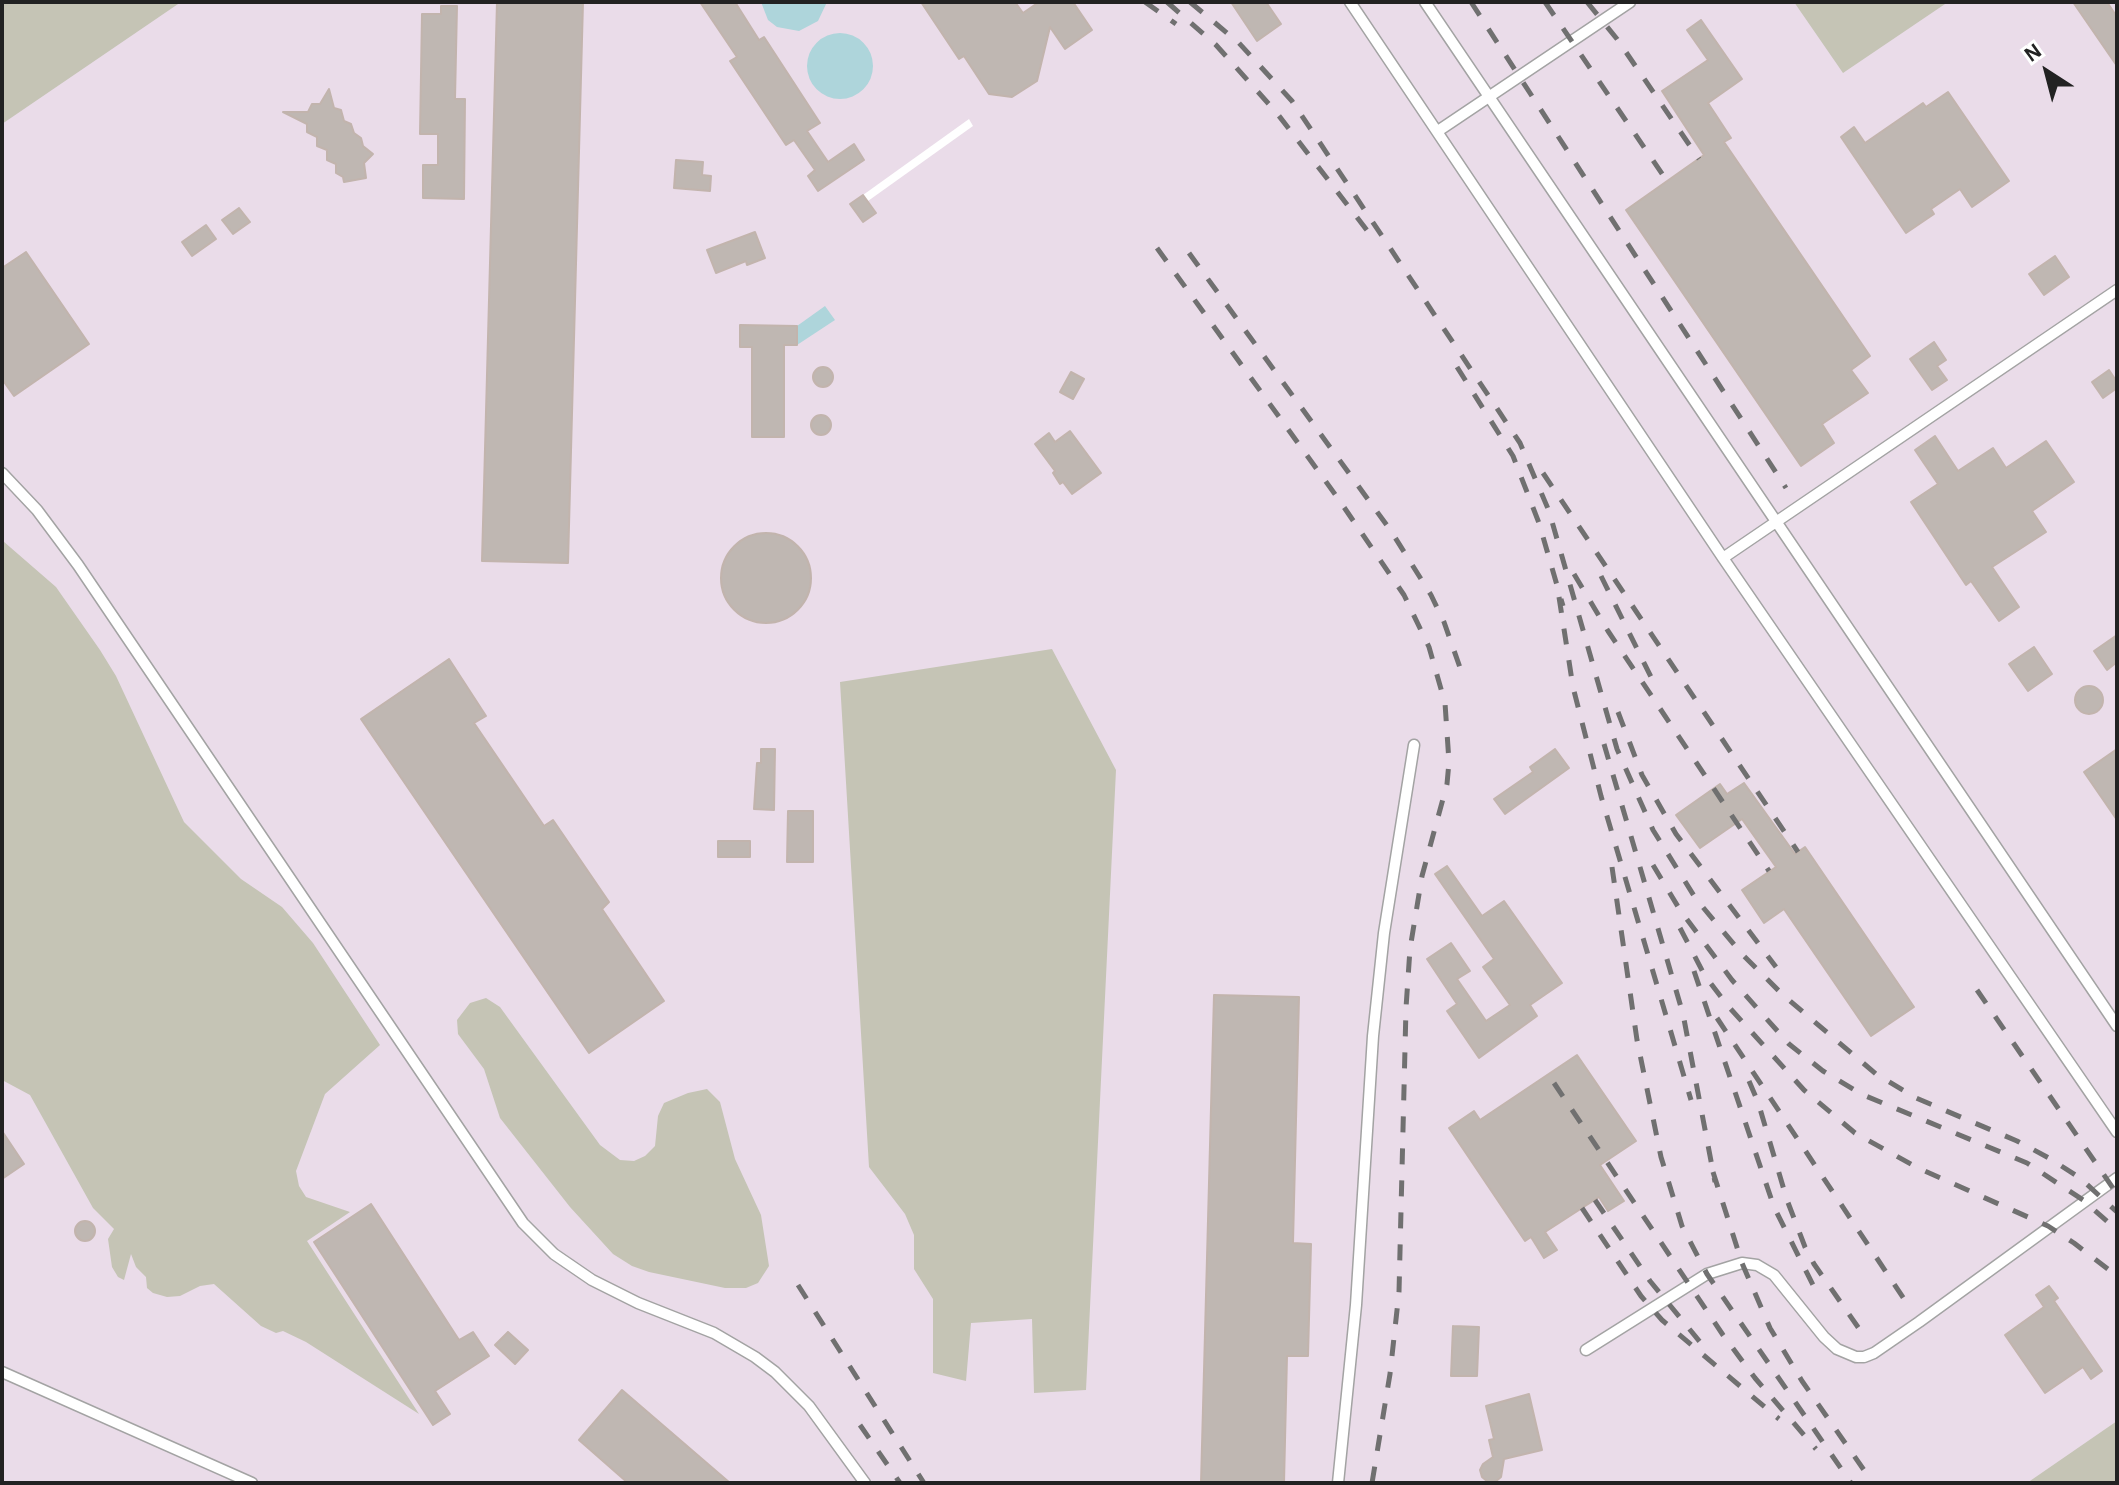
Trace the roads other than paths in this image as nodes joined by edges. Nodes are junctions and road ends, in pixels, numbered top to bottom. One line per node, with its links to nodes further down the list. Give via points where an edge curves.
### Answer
1 (1350, 2): 5 (lane)
2 (1425, 2): 4 (lane)
3 (1630, 2): 4 (lane)
4 (1489, 97): 5 (lane); 8 (lane)
5 (1438, 131): 9 (lane)
6 (2117, 290): 8 (lane)
7 (2, 473): 17 (lane, via 78,565 523,1223 554,1254 592,1280 714,1333 775,1372 809,1406)
8 (1775, 522): 9 (lane); 11 (lane)
9 (1723, 558): 12 (lane)
10 (1414, 745): 18 (lane, via 1373,1036 1356,1305)
11 (2117, 1026)
12 (2117, 1132)
13 (2117, 1178): 14 (lane, via 1864,1357 1837,1349 1774,1275 1742,1263 1707,1274)
14 (1586, 1350)
15 (2, 1372): 16 (lane)
16 (252, 1483)
17 (865, 1483)
18 (1338, 1483)

